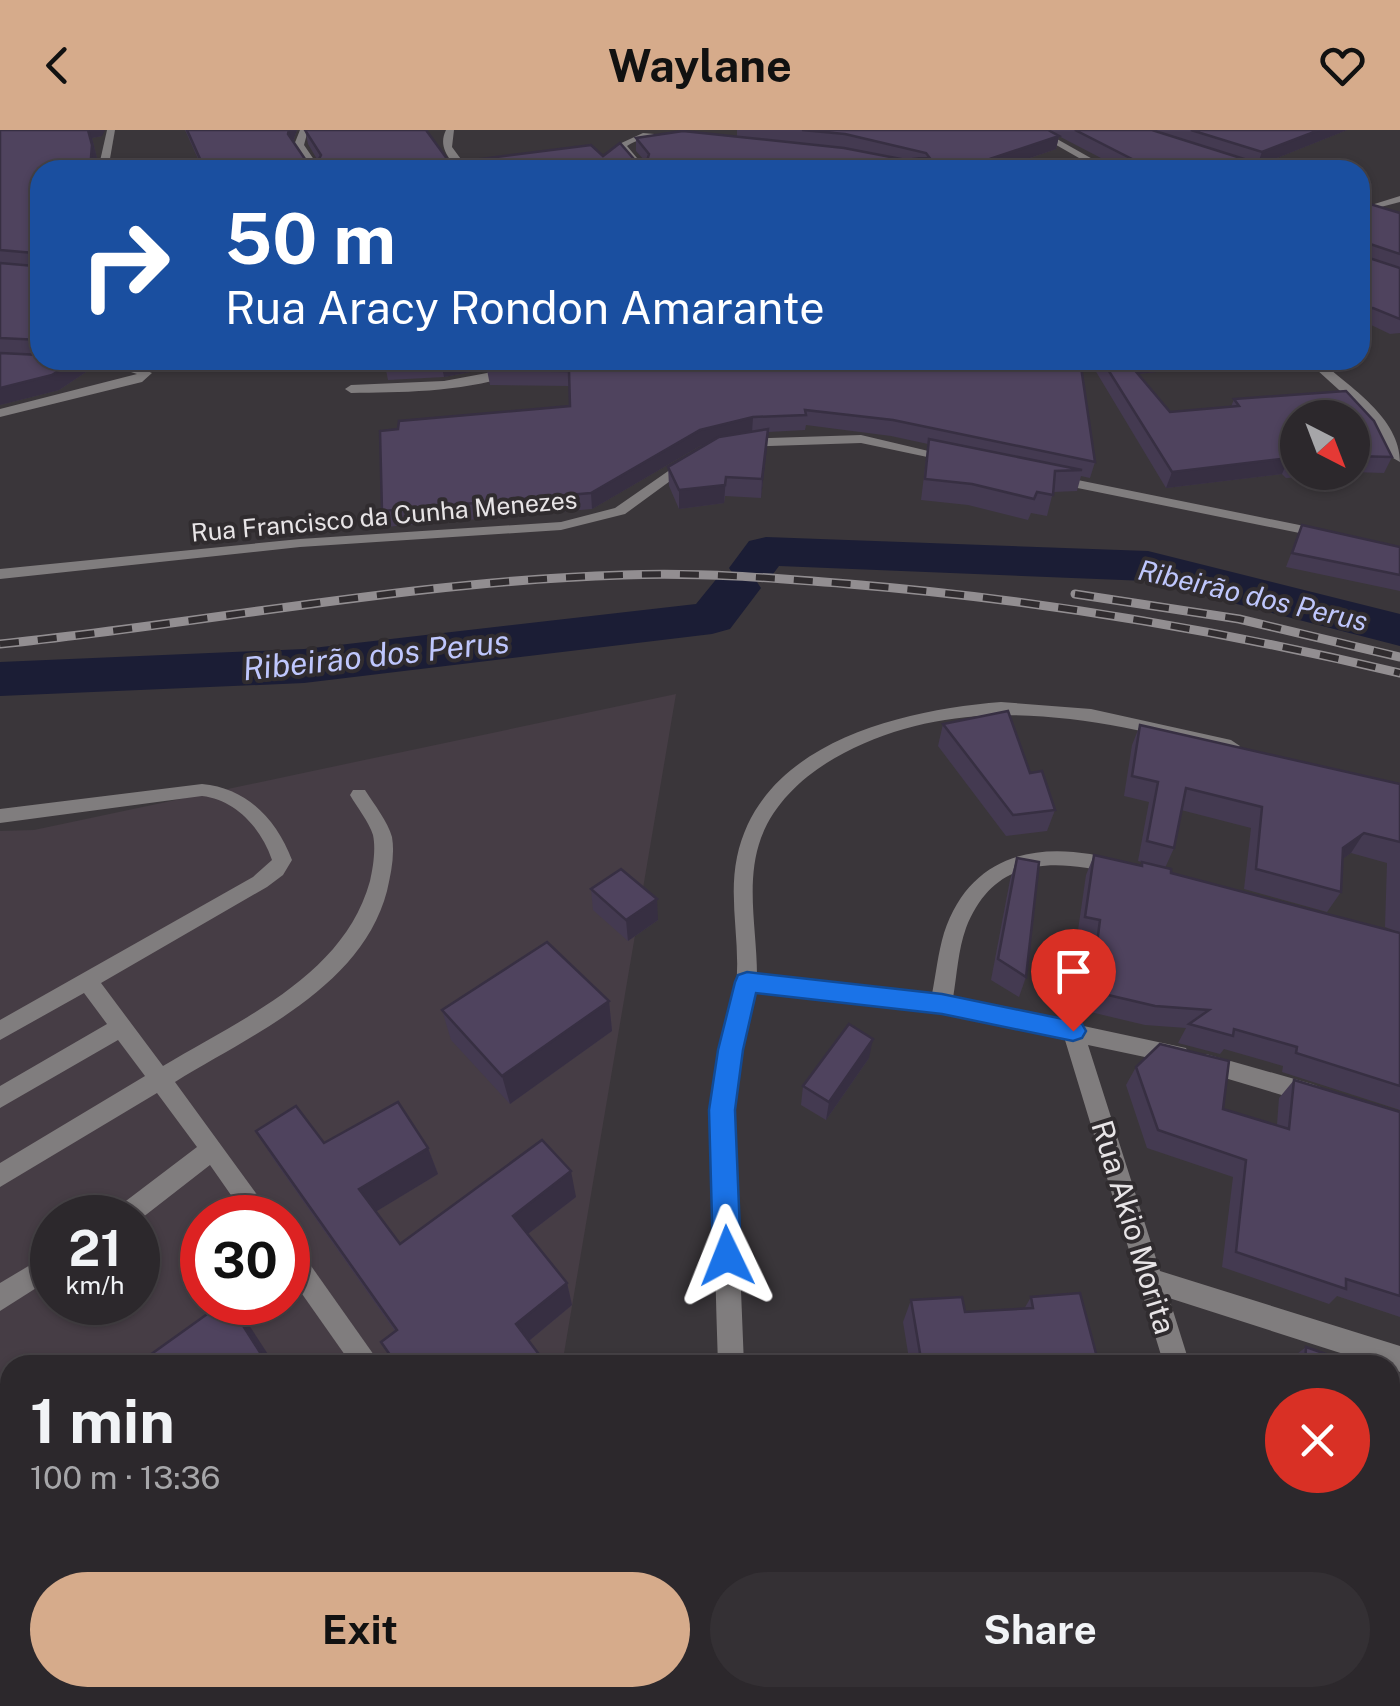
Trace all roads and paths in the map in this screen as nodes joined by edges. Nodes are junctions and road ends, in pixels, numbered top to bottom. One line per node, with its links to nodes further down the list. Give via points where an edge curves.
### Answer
1 (110, 130): 7 (street)
2 (304, 130): 8 (street, via 299,145)
3 (450, 130): 9 (street, via 448,150)
4 (1034, 130): 11 (street)
5 (704, 139): 10 (street, via 630,138 622,146)
6 (1207, 156): 12 (main road)
7 (106, 160)
8 (309, 160)
9 (456, 160)
10 (632, 160)
11 (1089, 160)
12 (1220, 160)
13 (1400, 199): 15 (street)
14 (1370, 205): 15 (main road)
15 (1373, 206): 16 (main road)
16 (1400, 214)
17 (143, 370): 21 (street, via 144,376)
18 (507, 370): 20 (street, via 448,385)
19 (1323, 370): 24 (street, via 1376,417)
20 (351, 389)
21 (0, 413)
22 (725, 445): 25 (street, via 861,439)
23 (694, 457): 28 (street, Rua Francisco da Cunha Menezes, via 620,511 579,523)
24 (1400, 458)
25 (970, 462)
26 (1044, 477): 27 (street)
27 (1347, 540)
28 (0, 574)
29 (1250, 750): 33 (street, via 1073,709 1017,705 949,710 829,751 794,778 758,823 743,894)
30 (359, 795): 39 (street, via 382,835 383,867 372,909 333,966 286,1003)
31 (0, 816): 34 (street, via 202,790 242,805 278,846 282,860 260,882)
32 (1144, 874): 35 (street, via 1064,858 1024,858 994,872 956,929)
33 (747, 982): 35 (street); 51 (street, via 722,1110)
34 (89, 984): 36 (street); 37 (street)
35 (942, 1004): 38 (street)
36 (123, 1026): 39 (street); 40 (street)
37 (0, 1031)
38 (1073, 1031): 41 (street); 47 (street, Rua Akio Morita)
39 (161, 1076): 42 (street); 43 (street)
40 (0, 1098)
41 (1332, 1100)
42 (212, 1149): 44 (street); 45 (street)
43 (0, 1176)
44 (153, 1195)
45 (245, 1195)
46 (30, 1278): 49 (street)
47 (1151, 1280): 52 (street, Rua Akio Morita); 53 (street)
48 (310, 1285): 50 (street)
49 (0, 1298)
50 (361, 1355)
51 (731, 1355)
52 (1175, 1355)
53 (1387, 1355)

